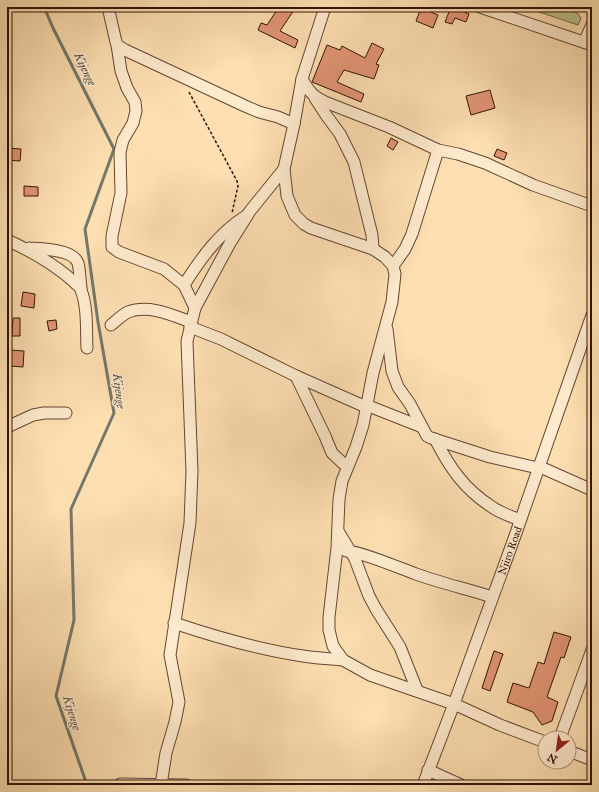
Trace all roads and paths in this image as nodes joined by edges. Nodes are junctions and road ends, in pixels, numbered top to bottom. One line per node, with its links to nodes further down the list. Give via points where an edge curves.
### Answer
1 (108, 7): 7 (street)
2 (325, 7): 9 (street)
3 (480, 7): 4 (street)
4 (503, 11): 6 (street)
5 (592, 25): 6 (street)
6 (588, 43)
7 (117, 45): 8 (street); 22 (street, via 122,71 135,102 136,111 120,152 120,193 112,247 164,269)
8 (181, 77): 12 (street, via 259,112); 17 (path, via 237,182)
9 (302, 79): 10 (street); 11 (street)
10 (315, 98): 11 (street); 13 (street, via 389,127); 20 (street, via 340,134 354,162 372,235)
11 (297, 103): 12 (street)
12 (294, 124): 14 (street)
13 (438, 150): 15 (street, via 485,163 534,185); 21 (street, via 412,234)
14 (284, 168): 16 (street); 20 (street, via 287,196 295,215 304,224)
15 (592, 206)
16 (248, 214): 17 (street); 24 (street)
17 (231, 225): 22 (street, via 213,244)
18 (7, 240): 19 (street)
19 (26, 248): 23 (street, via 57,268); 23 (street, via 52,250 73,256 78,263)
20 (373, 249): 21 (street)
21 (393, 266): 26 (street, via 395,285)
22 (184, 284): 24 (street)
23 (81, 288): 29 (street, via 86,311)
24 (196, 308): 28 (street)
25 (592, 315): 37 (street, Njiro Road)
26 (386, 323): 31 (street); 34 (street, via 394,376)
27 (111, 325): 28 (street, via 127,313 138,309 169,314)
28 (191, 325): 30 (street); 44 (street, via 187,341 192,471 190,523)
29 (87, 348)
30 (296, 376): 31 (street); 36 (street, via 332,453)
31 (366, 406): 34 (street); 36 (street, via 363,425)
32 (66, 413): 33 (street, via 33,415)
33 (7, 427)
34 (422, 427): 35 (street, via 428,436)
35 (435, 440): 37 (street, via 490,458); 39 (street, via 446,461 467,488 493,508)
36 (347, 467): 40 (street, via 339,499)
37 (538, 467): 38 (street); 39 (street, Njiro Road)
38 (592, 490)
39 (520, 520): 43 (street, Njiro Road)
40 (338, 531): 41 (street); 42 (street)
41 (350, 551): 42 (street); 43 (street); 47 (street, via 376,610 400,647)
42 (336, 556): 46 (street, via 329,630 333,646)
43 (492, 597): 48 (street, Njiro Road)
44 (174, 623): 46 (street, via 219,638 284,653); 55 (street, via 170,655 179,702)
45 (592, 650): 49 (street)
46 (343, 660): 47 (street, via 370,675)
47 (416, 690): 48 (street)
48 (454, 704): 50 (street); 53 (street, Njiro Road)
49 (563, 730)
50 (537, 739)
51 (577, 754): 52 (street)
52 (592, 760)
53 (428, 770): 57 (street, Njiro Road); 58 (street)
54 (120, 784): 55 (street)
55 (161, 785): 56 (street)
56 (186, 785)
57 (423, 785)
58 (461, 785)

